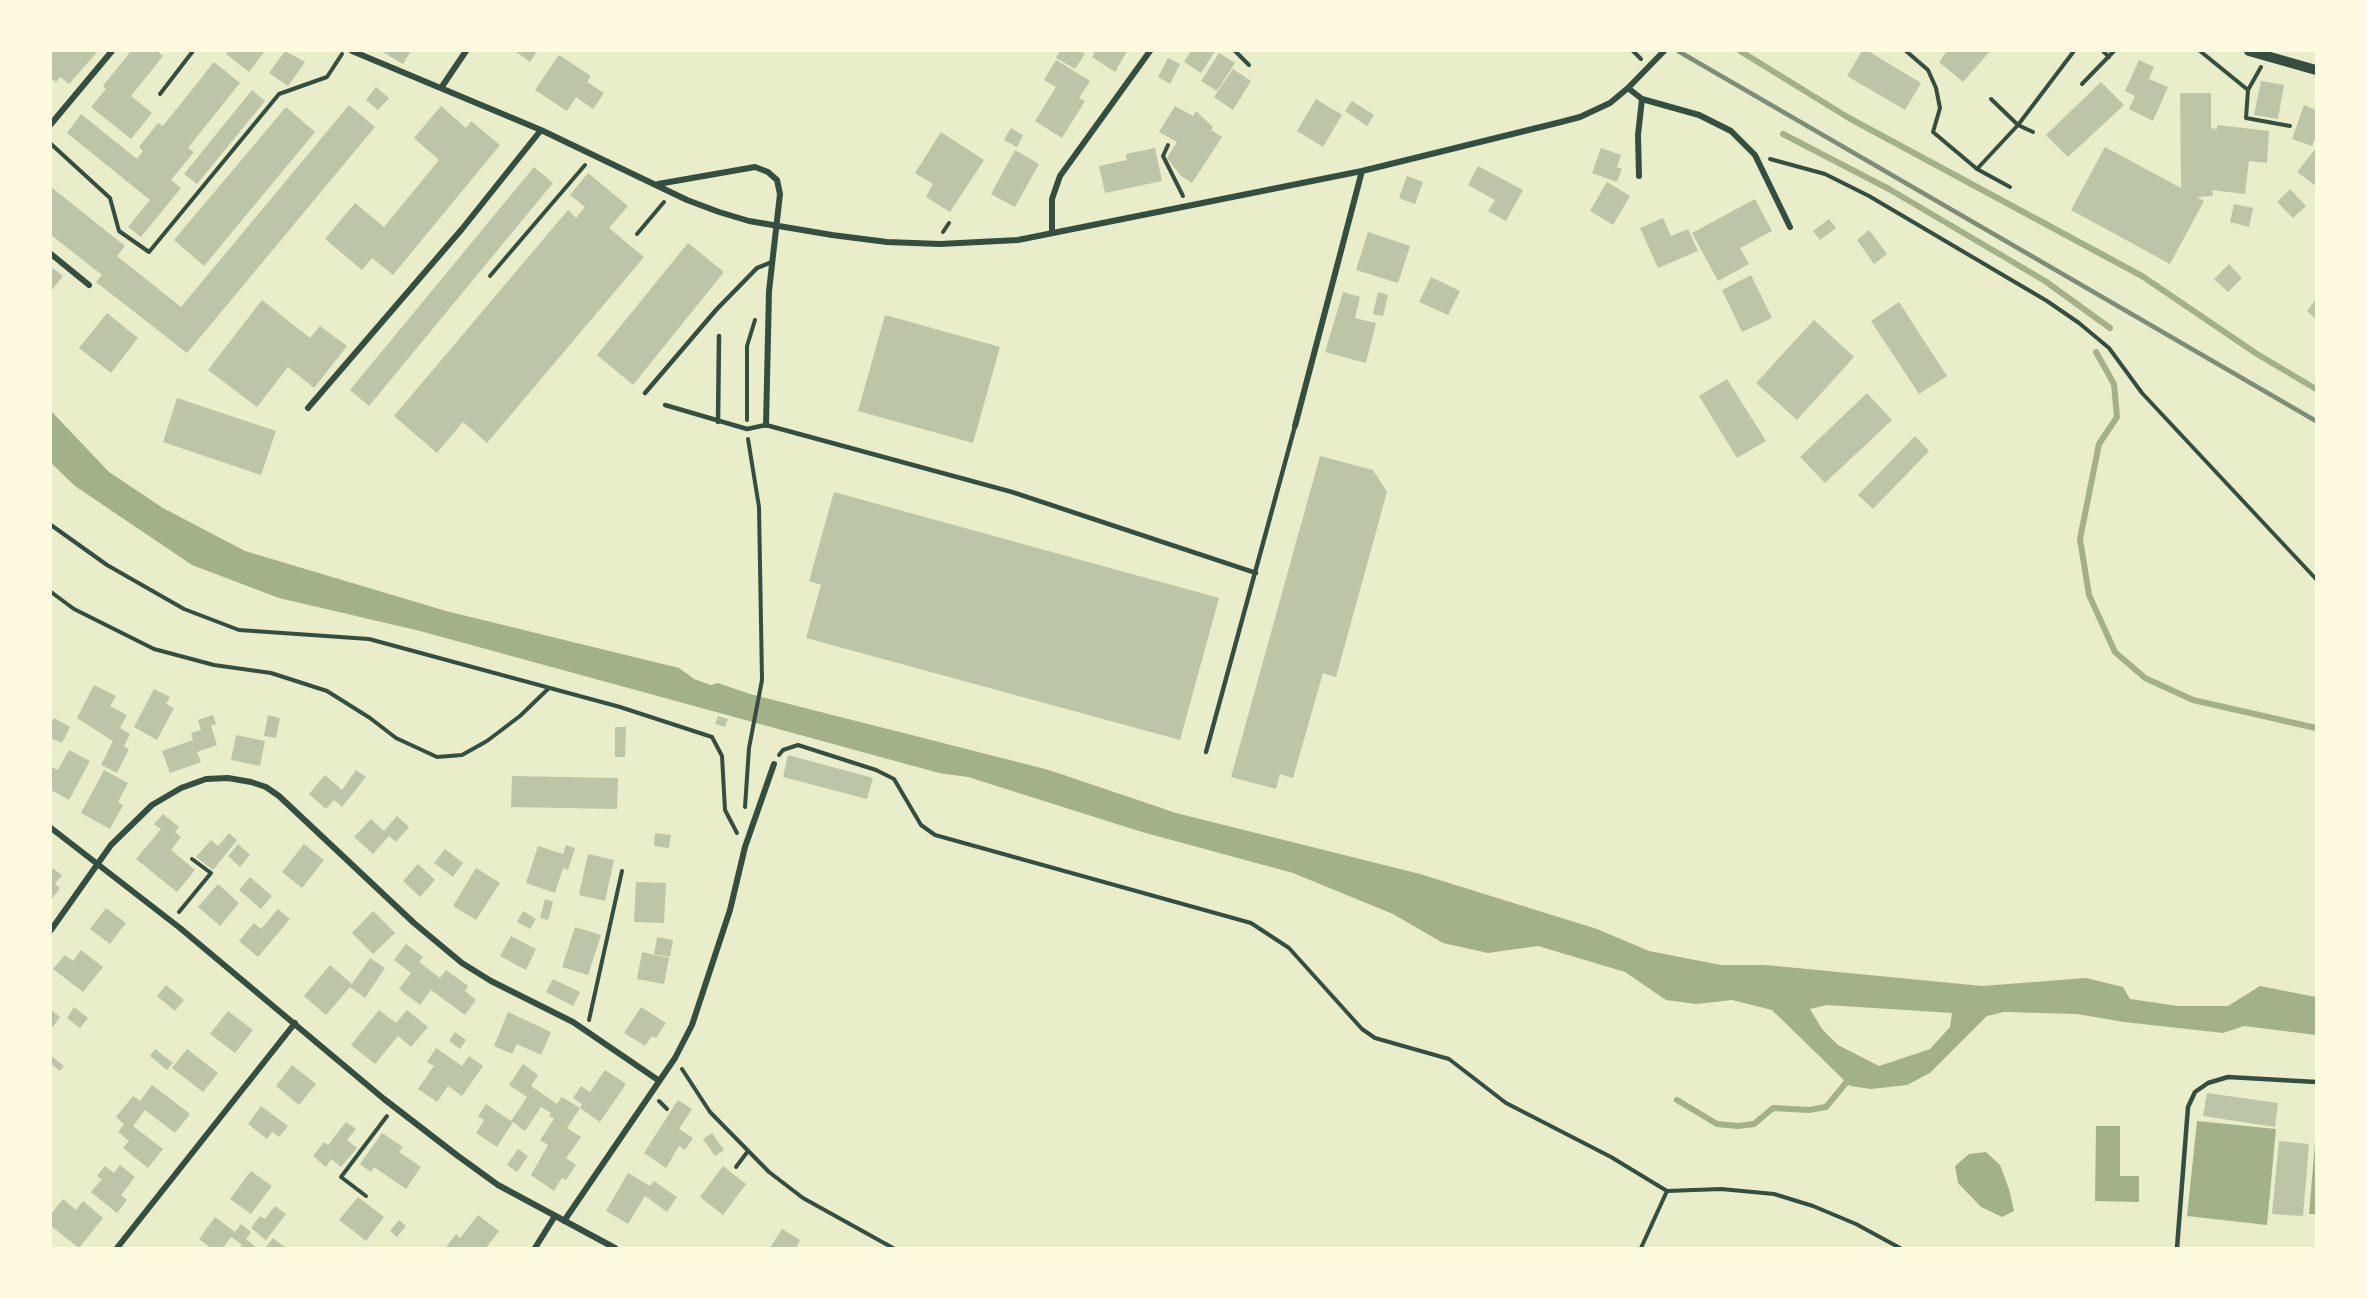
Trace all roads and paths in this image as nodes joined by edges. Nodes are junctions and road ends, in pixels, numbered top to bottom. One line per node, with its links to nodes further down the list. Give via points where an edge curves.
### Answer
1 (112, 51): 26 (street)
2 (193, 51): 23 (path)
3 (344, 51): 31 (path, via 327,77 279,94 149,252 120,231 111,198)
4 (352, 51): 20 (street)
5 (466, 51): 20 (street)
6 (1150, 51): 44 (street, via 1060,176 1052,199)
7 (1235, 51): 17 (path)
8 (1664, 51): 21 (street)
9 (1906, 51): 35 (path, via 1928,70 1936,88 1940,108 1933,132)
10 (2074, 51): 27 (path)
11 (2103, 51): 16 (path)
12 (2114, 51): 16 (path)
13 (2200, 51): 22 (path)
14 (2249, 51): 15 (street)
15 (2268, 56): 18 (street); 22 (path)
16 (2109, 57): 19 (path)
17 (1249, 65)
18 (2316, 70)
19 (2082, 84)
20 (441, 88): 29 (street)
21 (1628, 88): 24 (street); 36 (street, via 1610,103 1580,117)
22 (2248, 90): 28 (path, via 2247,118)
23 (160, 94)
24 (1642, 99): 34 (street, via 1699,115 1731,131); 37 (street)
25 (1991, 99): 27 (path)
26 (51, 124)
27 (2018, 125): 30 (path); 35 (path)
28 (2289, 126)
29 (541, 130): 33 (street); 53 (street, via 462,229)
30 (2033, 132)
31 (51, 144)
32 (1168, 145): 41 (path, via 1163,156)
33 (594, 155): 38 (street); 48 (path)
34 (1755, 155): 43 (street); 59 (path, via 1825,174 1869,196 2079,323 2109,348 2142,393)
35 (1977, 169): 39 (path)
36 (1362, 171): 41 (street); 56 (street)
37 (1639, 176)
38 (658, 185): 40 (street); 42 (street, via 755,167 777,180 780,194)
39 (2010, 187)
40 (673, 192): 42 (street, via 719,212); 45 (path)
41 (1188, 205): 44 (street)
42 (776, 226): 44 (street, via 887,242 940,244 1018,240); 47 (street)
43 (1790, 227)
44 (1052, 232)
45 (637, 234)
46 (51, 254): 49 (street)
47 (772, 262): 51 (lane, via 758,268 716,310); 55 (street)
48 (490, 276)
49 (89, 285)
50 (719, 336): 54 (lane)
51 (645, 393)
52 (665, 405): 54 (lane)
53 (308, 408)
54 (718, 422): 55 (lane, via 747,429)
55 (766, 425): 58 (lane, via 1012,492)
56 (1296, 426): 58 (lane)
57 (51, 525): 62 (path, via 106,565 184,609 239,630 369,639)
58 (1256, 573): 63 (lane)
59 (2316, 579)
60 (51, 592): 62 (path, via 74,609 154,649 271,673 327,691 396,738 437,757 462,755 487,741)
61 (762, 620): 65 (path, via 762,680 749,748)
62 (549, 688): 67 (path, via 620,706 712,737 722,756 725,810)
63 (1206, 752)
64 (774, 764): 67 (street); 81 (path, via 783,750 798,745 876,770 894,778 921,825 935,835 1251,923 1289,948 1362,1029 1375,1038 1449,1059 1506,1103)
65 (745, 811)
66 (51, 828): 69 (street)
67 (745, 847): 75 (street, via 728,916 692,1025)
68 (192, 859): 71 (path, via 211,873)
69 (99, 863): 71 (street); 72 (street); 74 (street, via 111,845 152,805 181,788 206,779 228,778 267,787 462,963)
70 (622, 871): 74 (path)
71 (172, 921): 73 (street)
72 (51, 930)
73 (295, 1023): 78 (street); 85 (street)
74 (586, 1030): 76 (street)
75 (675, 1058): 76 (street); 79 (path, via 710,1112)
76 (658, 1080): 84 (street)
77 (2316, 1082): 91 (lane, via 2228,1077 2195,1092 2188,1107)
78 (394, 1107): 82 (path, via 341,1177); 83 (street, via 498,1185)
79 (748, 1151): 80 (path); 88 (path, via 803,1198)
80 (736, 1167)
81 (1667, 1191): 89 (path); 90 (path, via 1721,1189 1774,1194 1856,1224)
82 (366, 1196)
83 (555, 1216): 84 (street); 86 (street)
84 (564, 1221): 87 (street)
85 (117, 1248)
86 (535, 1248)
87 (615, 1248)
88 (892, 1248)
89 (1641, 1248)
90 (1900, 1248)
91 (2177, 1248)

